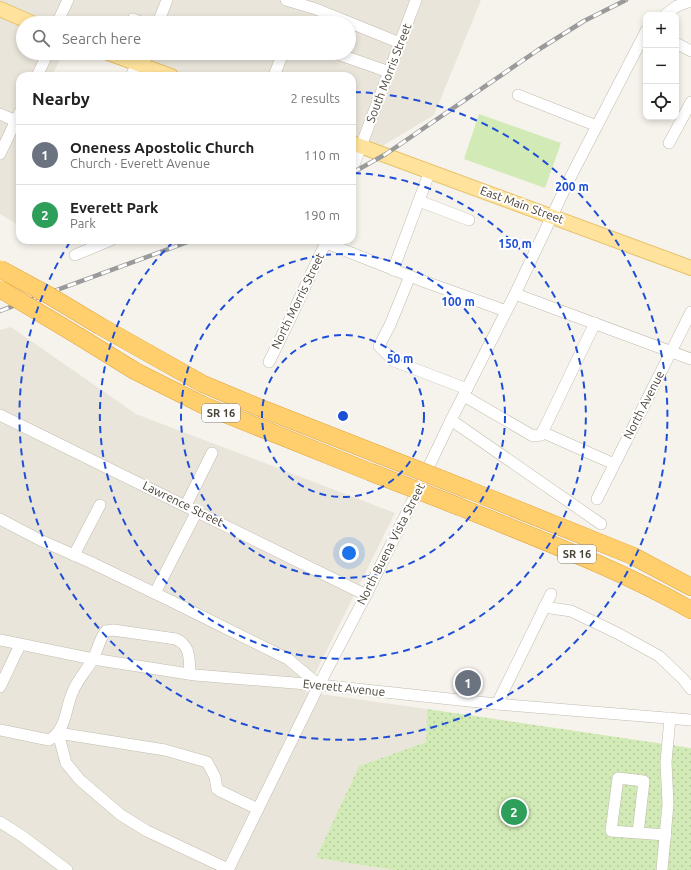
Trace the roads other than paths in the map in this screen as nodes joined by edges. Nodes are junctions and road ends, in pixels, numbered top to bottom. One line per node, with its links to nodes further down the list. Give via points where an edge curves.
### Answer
1 (68, 0): 9 (street)
2 (167, 0): 10 (street)
3 (286, 0): 11 (street)
4 (416, 0): 14 (street, South Morris Street)
5 (691, 1): 7 (street)
6 (0, 9): 8 (main road)
7 (669, 12)
8 (16, 16)
9 (60, 16)
10 (161, 16)
11 (331, 16)
12 (356, 26): 14 (street)
13 (643, 37): 31 (street, North Buena Vista Street)
14 (400, 44): 25 (street, South Morris Street)
15 (679, 45): 16 (street)
16 (691, 51)
17 (45, 60): 22 (street)
18 (128, 60): 21 (main road)
19 (280, 60): 24 (street)
20 (355, 60): 25 (street)
21 (139, 65): 23 (main road)
22 (39, 72)
23 (159, 72)
24 (276, 72)
25 (389, 72): 34 (street, South Morris Street)
26 (518, 95): 31 (street)
27 (691, 102): 33 (street)
28 (0, 114): 29 (street)
29 (16, 117)
30 (16, 120): 32 (street)
31 (597, 126): 38 (street, North Buena Vista Street)
32 (3, 138): 35 (street)
33 (669, 143)
34 (357, 144): 36 (main road, East Main Street)
35 (0, 154)
36 (430, 171): 37 (street); 38 (main road, East Main Street)
37 (419, 201): 39 (street); 46 (street)
38 (552, 216): 44 (main road, East Main Street); 49 (street, North Buena Vista Street)
39 (469, 220)
40 (101, 244): 43 (street)
41 (325, 244): 55 (street, North Morris Street)
42 (331, 244): 46 (street)
43 (75, 255)
44 (691, 268)
45 (0, 269): 69 (highway, SR 16, bridge, via 203,384 633,556)
46 (393, 270): 47 (street)
47 (410, 276): 50 (street); 56 (street, via 379,346 394,361)
48 (0, 289): 74 (highway, SR 16, bridge, via 135,370 203,405 577,554 627,576)
49 (515, 294): 50 (street, North Buena Vista Street); 52 (street)
50 (506, 311): 56 (street, North Buena Vista Street)
51 (691, 312): 53 (street, North Avenue)
52 (595, 323): 53 (street); 59 (street)
53 (672, 351): 54 (street); 61 (street, North Avenue)
54 (691, 358)
55 (269, 362)
56 (466, 393): 58 (street, North Buena Vista Street); 59 (street, via 533,436 541,435)
57 (0, 415): 64 (street, Lawrence Street)
58 (451, 420): 67 (street); 72 (street, North Buena Vista Street)
59 (542, 432): 61 (street)
60 (212, 453): 64 (street)
61 (614, 464): 62 (street, North Avenue)
62 (596, 499)
63 (100, 505): 68 (street)
64 (186, 505): 65 (street, Lawrence Street)
65 (197, 511): 70 (street); 72 (street, Lawrence Street)
66 (0, 519): 68 (street)
67 (601, 524)
68 (74, 555): 70 (street)
69 (691, 587)
70 (155, 593): 79 (street, via 288,659)
71 (551, 594): 73 (street)
72 (366, 595): 79 (street, North Buena Vista Street)
73 (544, 607): 81 (street, via 571,611 617,633 658,656); 82 (street)
74 (691, 610)
75 (0, 640): 76 (street, Everett Avenue)
76 (20, 645): 77 (street, Everett Avenue); 80 (street)
77 (93, 659): 78 (street, Everett Avenue); 78 (street, via 106,631 176,639 188,650); 86 (street, via 73,690)
78 (190, 674): 79 (street, Everett Avenue)
79 (319, 685): 82 (street, Everett Avenue); 87 (street, North Buena Vista Street)
80 (0, 687)
81 (691, 689)
82 (497, 704): 83 (street, Everett Avenue)
83 (670, 718): 84 (street, Everett Avenue); 90 (street, via 666,762)
84 (691, 720)
85 (0, 730): 86 (street, via 49,740)
86 (58, 733): 87 (street, via 165,750 207,762 215,777 217,789); 92 (street, via 66,763 80,780 121,815 147,831)
87 (258, 810): 92 (street, North Buena Vista Street)
88 (0, 822): 91 (street)
89 (638, 833): 89 (street, via 611,831 618,778 644,781); 90 (street)
90 (666, 835): 93 (street)
91 (67, 870)
92 (228, 870)
93 (662, 870)

